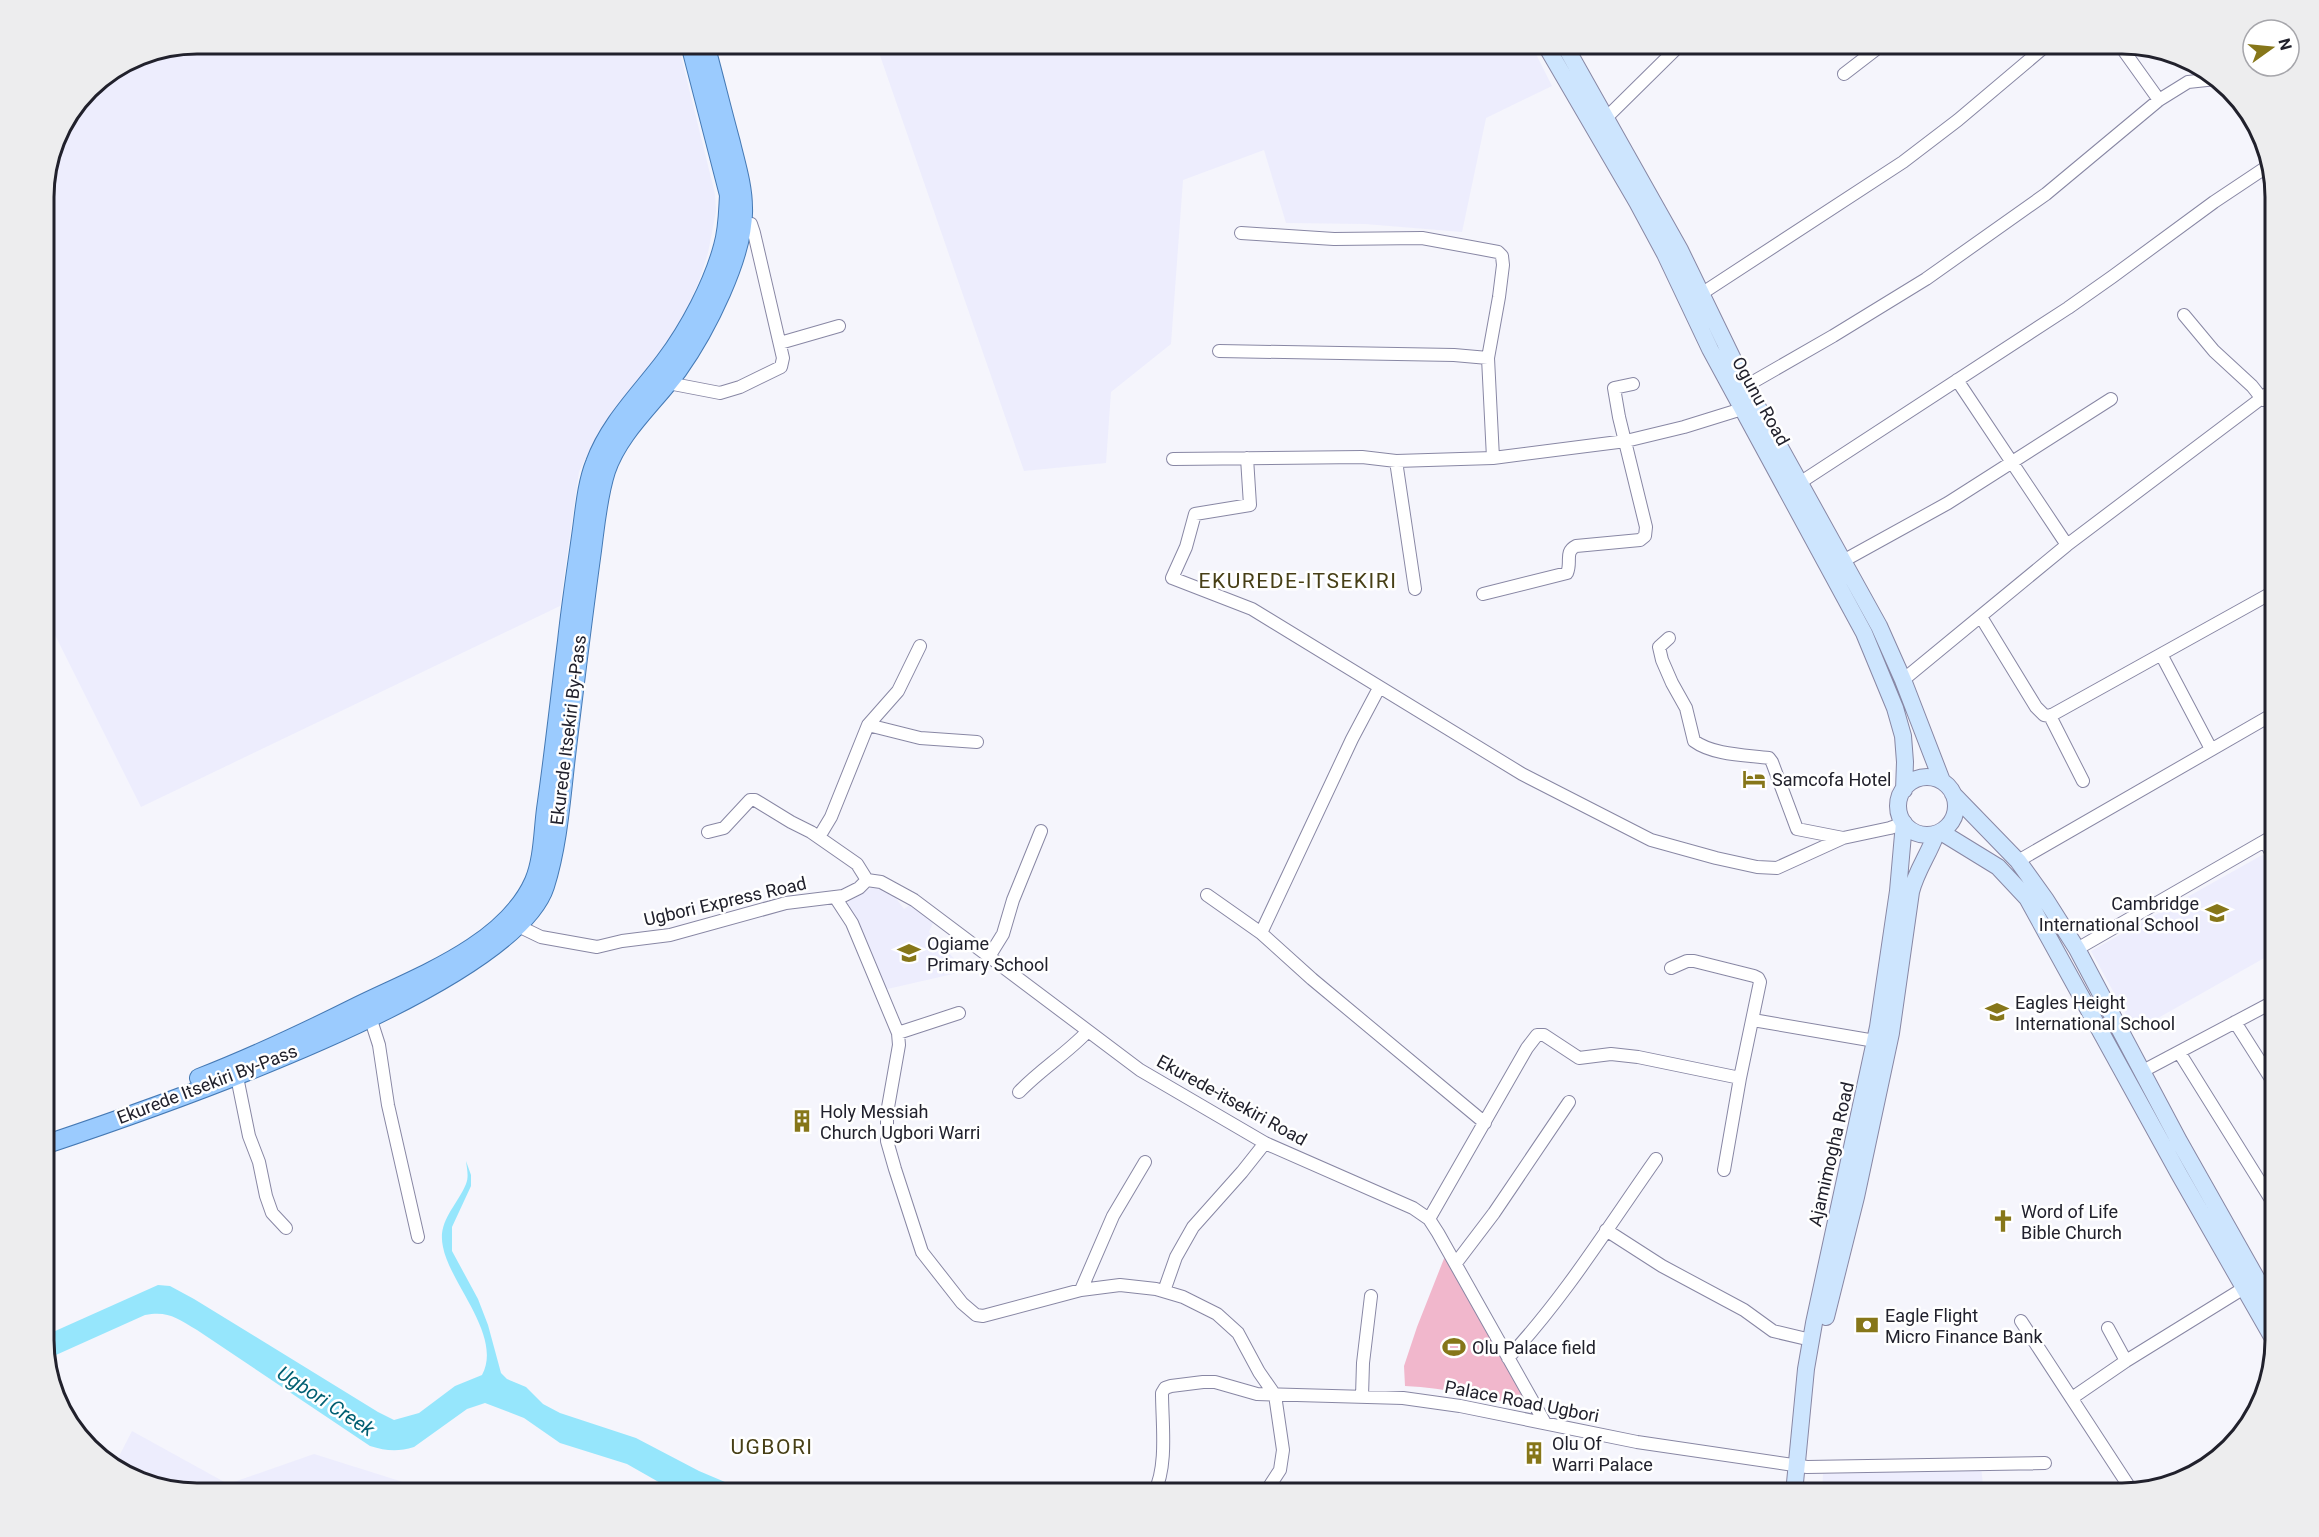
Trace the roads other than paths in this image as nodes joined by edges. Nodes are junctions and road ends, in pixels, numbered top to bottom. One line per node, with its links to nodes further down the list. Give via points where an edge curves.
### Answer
1 (693, 54): 67 (main road, Ekurede Itsekiri By-Pass, via 729,195 723,246 686,331 606,438 594,463 574,581 535,877)
2 (708, 54): 14 (main road, Ekurede Itsekiri By-Pass, via 739,176)
3 (1551, 54): 28 (main road, Ogunu Road, via 1648,223)
4 (1570, 54): 12 (main road, Ogunu Road)
5 (1671, 54): 12 (street)
6 (1870, 54): 9 (street)
7 (2036, 54): 16 (street, via 1903,162)
8 (2126, 54): 11 (street)
9 (1844, 74)
10 (2204, 80): 11 (street, via 2188,82)
11 (2158, 100): 25 (street, via 2046,194 1926,279)
12 (1607, 117): 16 (main road, Ogunu Road)
13 (2262, 170): 22 (street, via 2112,277)
14 (742, 225): 19 (street, via 751,225 754,233); 23 (main road, Ekurede Itsekiri By-Pass, via 724,285 695,343)
15 (1241, 233): 21 (street, via 1334,239 1422,238 1498,252 1503,265)
16 (1701, 294): 25 (main road, Ogunu Road)
17 (2184, 315): 27 (street)
18 (839, 326): 19 (street)
19 (780, 343): 23 (street, via 781,367 740,387 720,393)
20 (1219, 351): 21 (street)
21 (1488, 358): 32 (street)
22 (1957, 380): 35 (street); 36 (street)
23 (668, 383): 67 (main road, Ekurede Itsekiri By-Pass, via 617,447 605,472 554,847 544,889 532,912)
24 (1633, 384): 29 (street, via 1614,388)
25 (1746, 386): 30 (main road, Ogunu Road)
26 (2112, 399): 35 (street)
27 (2263, 400): 37 (street)
28 (1742, 409): 29 (street); 30 (main road, Ogunu Road)
29 (1626, 441): 32 (street); 40 (street, via 1645,536 1641,540 1576,546 1568,553 1567,573)
30 (1772, 447): 36 (main road, Ogunu Road); 55 (main road, Ogunu Road, via 1864,633 1895,708 1903,735)
31 (1247, 458): 33 (street); 34 (street, via 1362,457); 47 (street, via 1250,505 1195,514 1172,578 1252,609)
32 (1493, 458): 34 (street)
33 (1173, 459)
34 (1396, 461): 39 (street)
35 (2011, 463): 37 (street); 38 (street)
36 (1801, 482): 38 (main road, Ogunu Road)
37 (2067, 545): 42 (street)
38 (1844, 561): 46 (main road, Ogunu Road)
39 (1415, 589)
40 (1484, 594)
41 (2265, 597): 45 (street)
42 (1981, 617): 46 (street); 48 (street, via 2036,706 2043,715)
43 (1670, 638): 61 (street, via 1659,647 1662,660 1686,708 1694,741 1700,746 1769,758 1797,829)
44 (920, 646): 50 (street, via 898,691)
45 (2162, 656): 48 (street); 52 (street)
46 (1903, 680): 54 (main road, Ogunu Road)
47 (1379, 688): 61 (street, via 1522,774 1651,840 1747,865 1777,868); 68 (street)
48 (2050, 716): 53 (street)
49 (2265, 719): 52 (street)
50 (868, 726): 51 (street, via 920,738); 60 (street)
51 (977, 742)
52 (2211, 749): 63 (street)
53 (2083, 781)
54 (1948, 788): 55 (main road, via 1925,777); 59 (main road, via 1956,804 1955,815); 63 (main road)
55 (1904, 790): 56 (main road, via 1899,804)
56 (1903, 821): 59 (main road, via 1918,834); 61 (street, via 1890,828); 79 (main road, Ajamimogha Road, via 1897,901)
57 (1041, 831): 70 (street, via 1003,934)
58 (708, 832): 60 (street, via 724,828 750,800 755,800)
59 (1938, 833): 100 (main road, via 1982,855 2027,898); 116 (main road, Ajamimogha Road, via 1911,892 1891,1033 1817,1361)
60 (819, 837): 64 (street, via 857,864)
61 (1843, 838)
62 (2265, 841): 69 (street)
63 (2018, 861): 69 (main road)
64 (867, 880): 66 (street, Ugbori Express Road, via 850,893); 70 (street, Ekurede-itsekiri Road, via 881,882 914,900)
65 (1207, 895): 68 (street)
66 (835, 897): 67 (street, Ugbori Express Road, via 786,903 670,935 597,948 541,937); 78 (street, via 852,923)
67 (513, 923): 74 (main road, Ekurede Itsekiri By-Pass, via 493,948 459,971); 88 (main road, Ekurede Itsekiri By-Pass, via 495,930 455,957 300,1035 209,1074)
68 (1261, 933): 87 (street)
69 (2077, 950): 82 (main road)
70 (990, 955): 77 (street, Ekurede-itsekiri Road)
71 (1671, 968): 75 (street, via 1694,961 1758,978)
72 (2265, 1007): 76 (street)
73 (959, 1012): 78 (street)
74 (370, 1017): 83 (main road, Ekurede Itsekiri By-Pass); 98 (street)
75 (1753, 1020): 79 (street); 84 (street)
76 (2235, 1022): 80 (street); 81 (street)
77 (1087, 1032): 85 (street); 90 (street, Ekurede-itsekiri Road, via 1140,1070)
78 (898, 1033): 101 (street, via 887,1141 922,1252 976,1315)
79 (1875, 1041): 108 (main road, Ajamimogha Road)
80 (2179, 1052): 82 (street); 94 (street)
81 (2265, 1068)
82 (2141, 1072): 103 (main road)
83 (237, 1077): 89 (main road, Ekurede Itsekiri By-Pass); 96 (street, via 266,1196 272,1213)
84 (1740, 1078): 87 (street, via 1638,1057 1611,1054 1580,1058 1540,1034 1527,1048); 93 (street)
85 (1019, 1092)
86 (1569, 1102): 99 (street)
87 (1485, 1123): 95 (street)
88 (54, 1129)
89 (54, 1141)
90 (1264, 1143): 95 (street, Ekurede-itsekiri Road, via 1413,1208); 102 (street, via 1193,1227 1176,1257)
91 (1656, 1159): 97 (street)
92 (1145, 1162): 101 (street, via 1113,1216)
93 (1724, 1170)
94 (2265, 1182)
95 (1428, 1219): 99 (street, Ekurede-itsekiri Road)
96 (286, 1228)
97 (1606, 1230): 108 (street, via 1773,1331); 109 (street, via 1541,1323)
98 (418, 1237)
99 (1456, 1263): 109 (street, Ekurede-itsekiri Road)
100 (2244, 1288): 106 (main road); 110 (street)
101 (1082, 1290): 102 (street, via 1120,1285)
102 (1164, 1291): 111 (street, via 1217,1314 1238,1333)
103 (2265, 1292)
104 (1371, 1296): 112 (street)
105 (2020, 1321): 113 (street)
106 (2265, 1325)
107 (2108, 1328): 110 (street)
108 (1811, 1340): 116 (main road, Ajamimogha Road)
109 (1508, 1358): 114 (street, Ekurede-itsekiri Road)
110 (2126, 1361): 113 (street)
111 (1275, 1395): 112 (street, Palace Road Ugbori); 117 (street, Palace Road Ugbori, via 1215,1382 1165,1388); 118 (street, via 1283,1450 1280,1470)
112 (1362, 1396): 114 (street, Palace Road Ugbori, via 1403,1398)
113 (2072, 1398): 121 (street)
114 (1545, 1423): 116 (street, Palace Road Ugbori, via 1637,1442)
115 (2045, 1463): 116 (street, Palace Road Ugbori)
116 (1802, 1466): 119 (main road, Ajamimogha Road); 120 (main road, Ajamimogha Road)
117 (1158, 1483)
118 (1271, 1483)
119 (1797, 1483)
120 (1803, 1483)
121 (2127, 1483)

